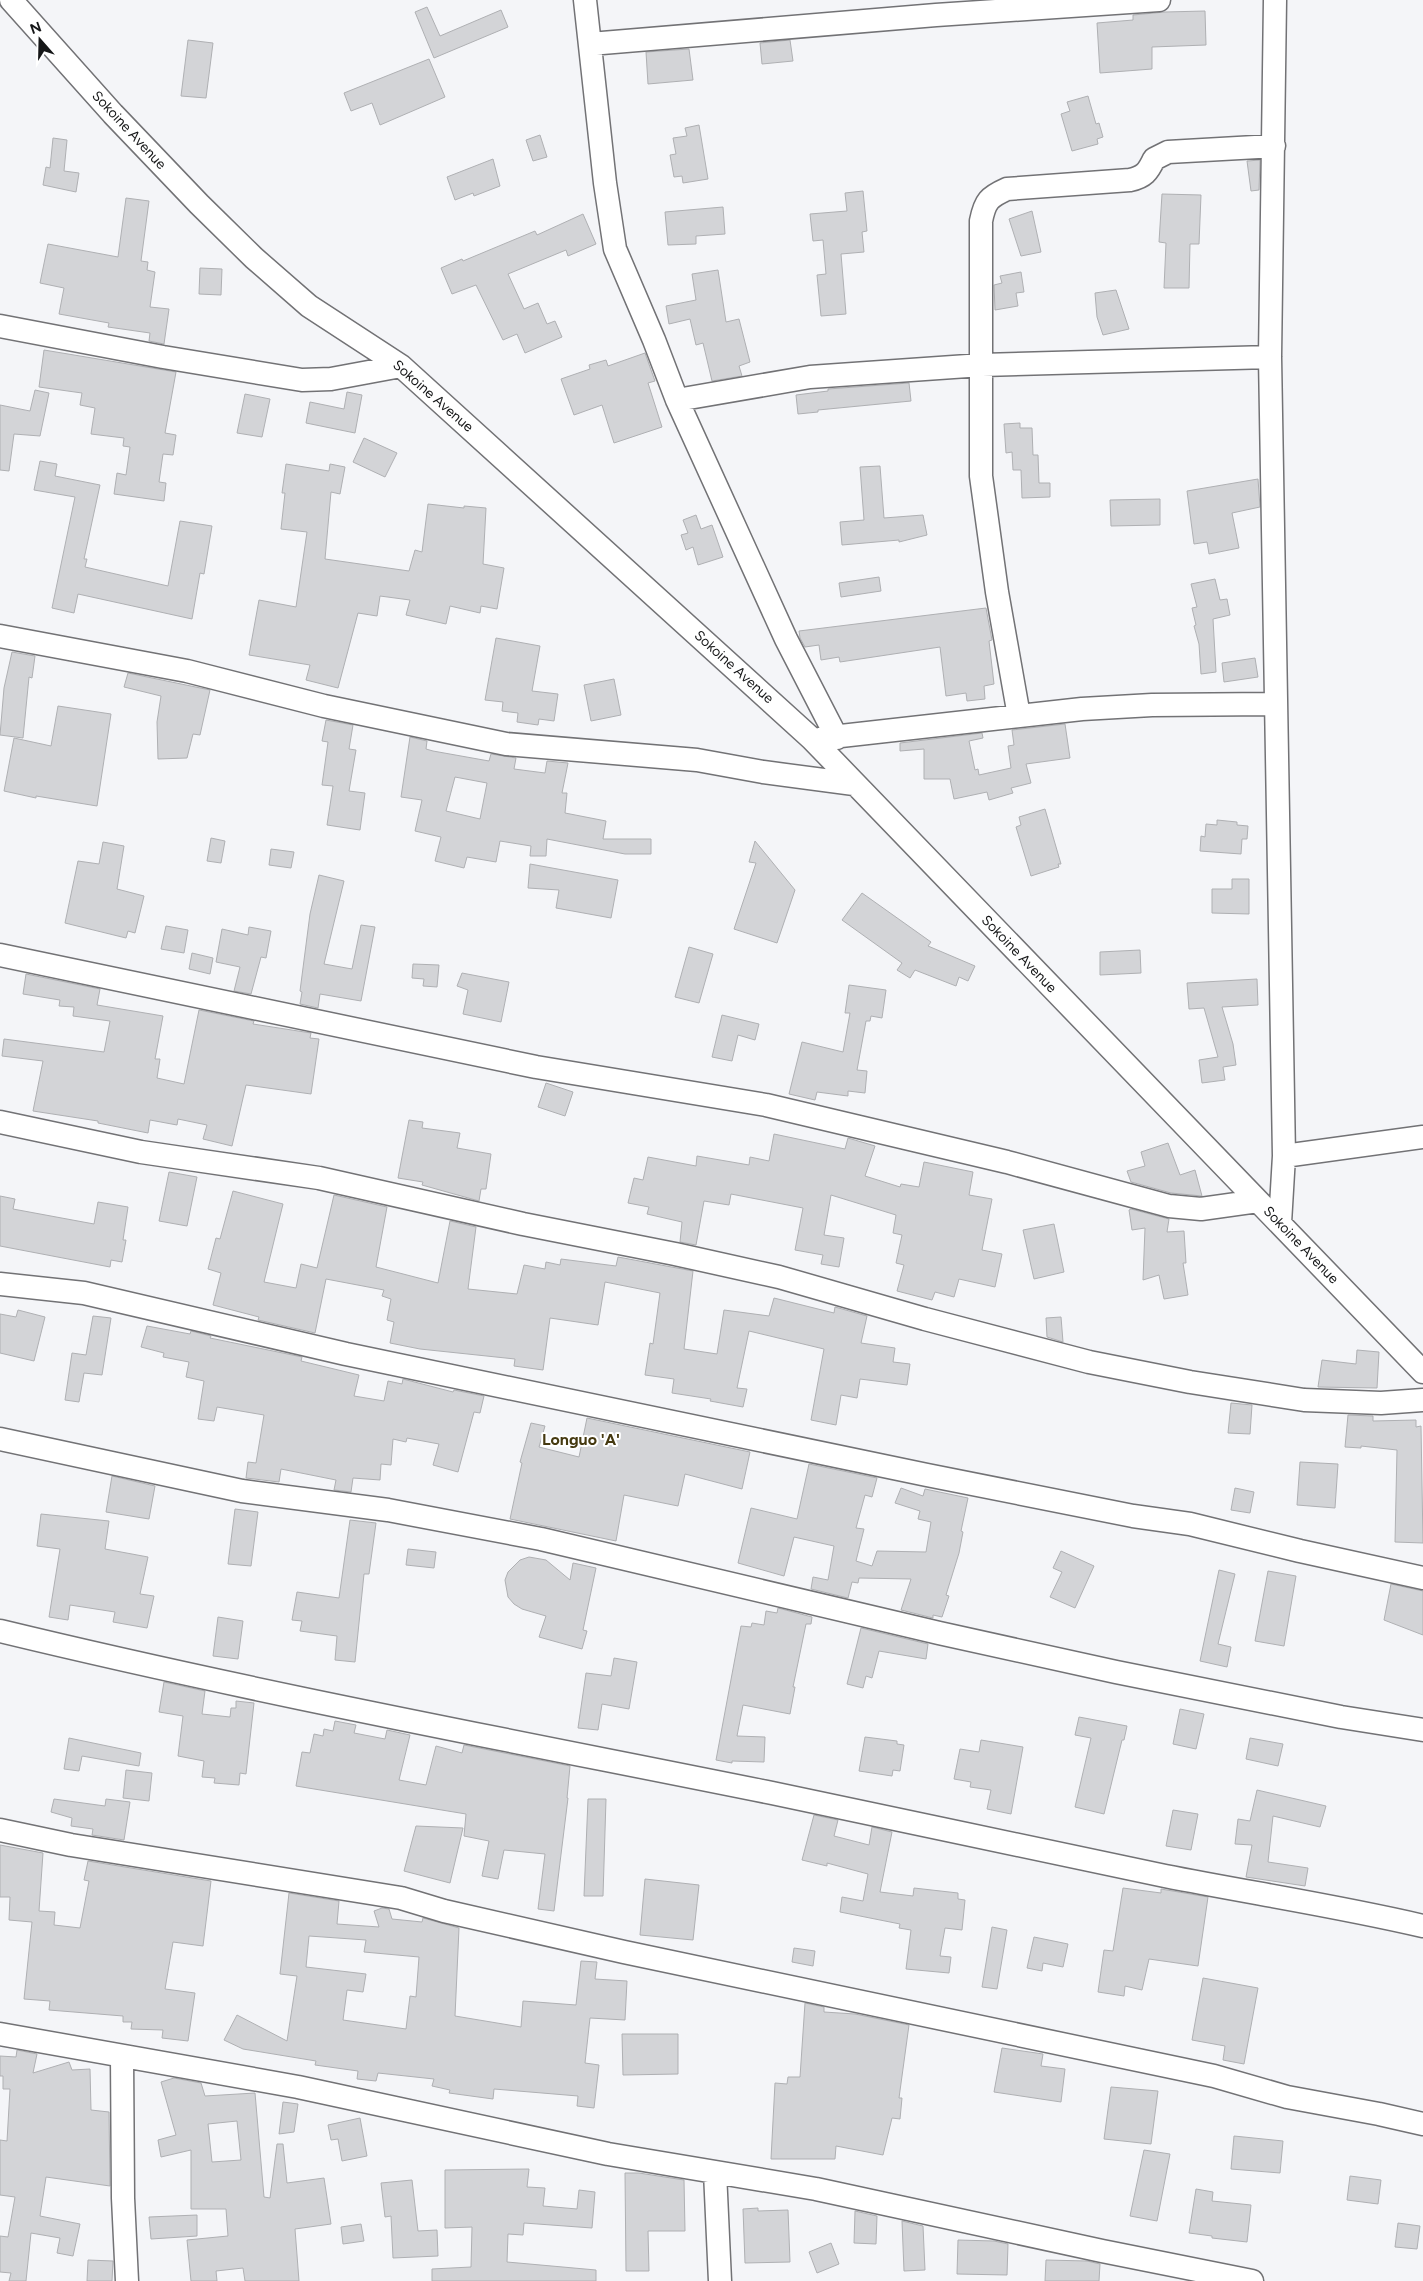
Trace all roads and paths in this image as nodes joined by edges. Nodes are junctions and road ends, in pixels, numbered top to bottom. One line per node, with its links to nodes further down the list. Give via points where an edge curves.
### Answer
1 (11, 0): 10 (street, Sokoine Avenue, via 113,114 254,258 309,306)
2 (585, 0): 5 (street)
3 (1159, 0): 5 (street)
4 (1275, 0): 6 (street)
5 (590, 44): 11 (street, via 615,249)
6 (1274, 146): 8 (street); 9 (street, via 1168,152 1154,159 1142,177 1130,180 1007,189 992,196 981,221)
7 (0, 326): 10 (street, via 302,380 331,379)
8 (1270, 357): 9 (street); 13 (street)
9 (982, 365): 11 (street, via 810,377); 14 (street, via 981,476)
10 (402, 366): 16 (street, Sokoine Avenue)
11 (676, 400): 15 (street, via 786,639)
12 (0, 636): 17 (street, via 187,672 324,706 506,744 697,760)
13 (1275, 704): 14 (street, via 1152,705); 21 (street)
14 (1019, 716): 15 (street)
15 (838, 738): 16 (street)
16 (812, 739): 17 (street, Sokoine Avenue)
17 (854, 784): 22 (street, Sokoine Avenue)
18 (0, 955): 22 (street, via 536,1067 766,1106 959,1150 1169,1206 1201,1209)
19 (0, 1122): 26 (street, via 141,1152 320,1178 675,1254 779,1277 1088,1362 1304,1400 1380,1403)
20 (1423, 1137): 21 (street)
21 (1284, 1156): 23 (street)
22 (1258, 1202): 23 (street, Sokoine Avenue)
23 (1280, 1223): 25 (street, Sokoine Avenue)
24 (0, 1284): 28 (street, via 84,1293 346,1354 927,1475 1133,1516 1190,1524)
25 (1423, 1372)
26 (1423, 1400)
27 (0, 1439): 30 (street, via 242,1491 388,1510 541,1539 1079,1664)
28 (1423, 1578)
29 (0, 1631): 32 (street, via 371,1713)
30 (1423, 1730)
31 (0, 1830): 35 (street, via 71,1845 401,1898 614,1950 1214,2076 1287,2097)
32 (1423, 1926)
33 (0, 2034): 34 (street)
34 (122, 2056): 36 (street, via 298,2087 608,2154); 37 (street)
35 (1423, 2124)
36 (715, 2172): 38 (street); 39 (street, via 816,2189)
37 (127, 2281)
38 (720, 2281)
39 (1252, 2281)

